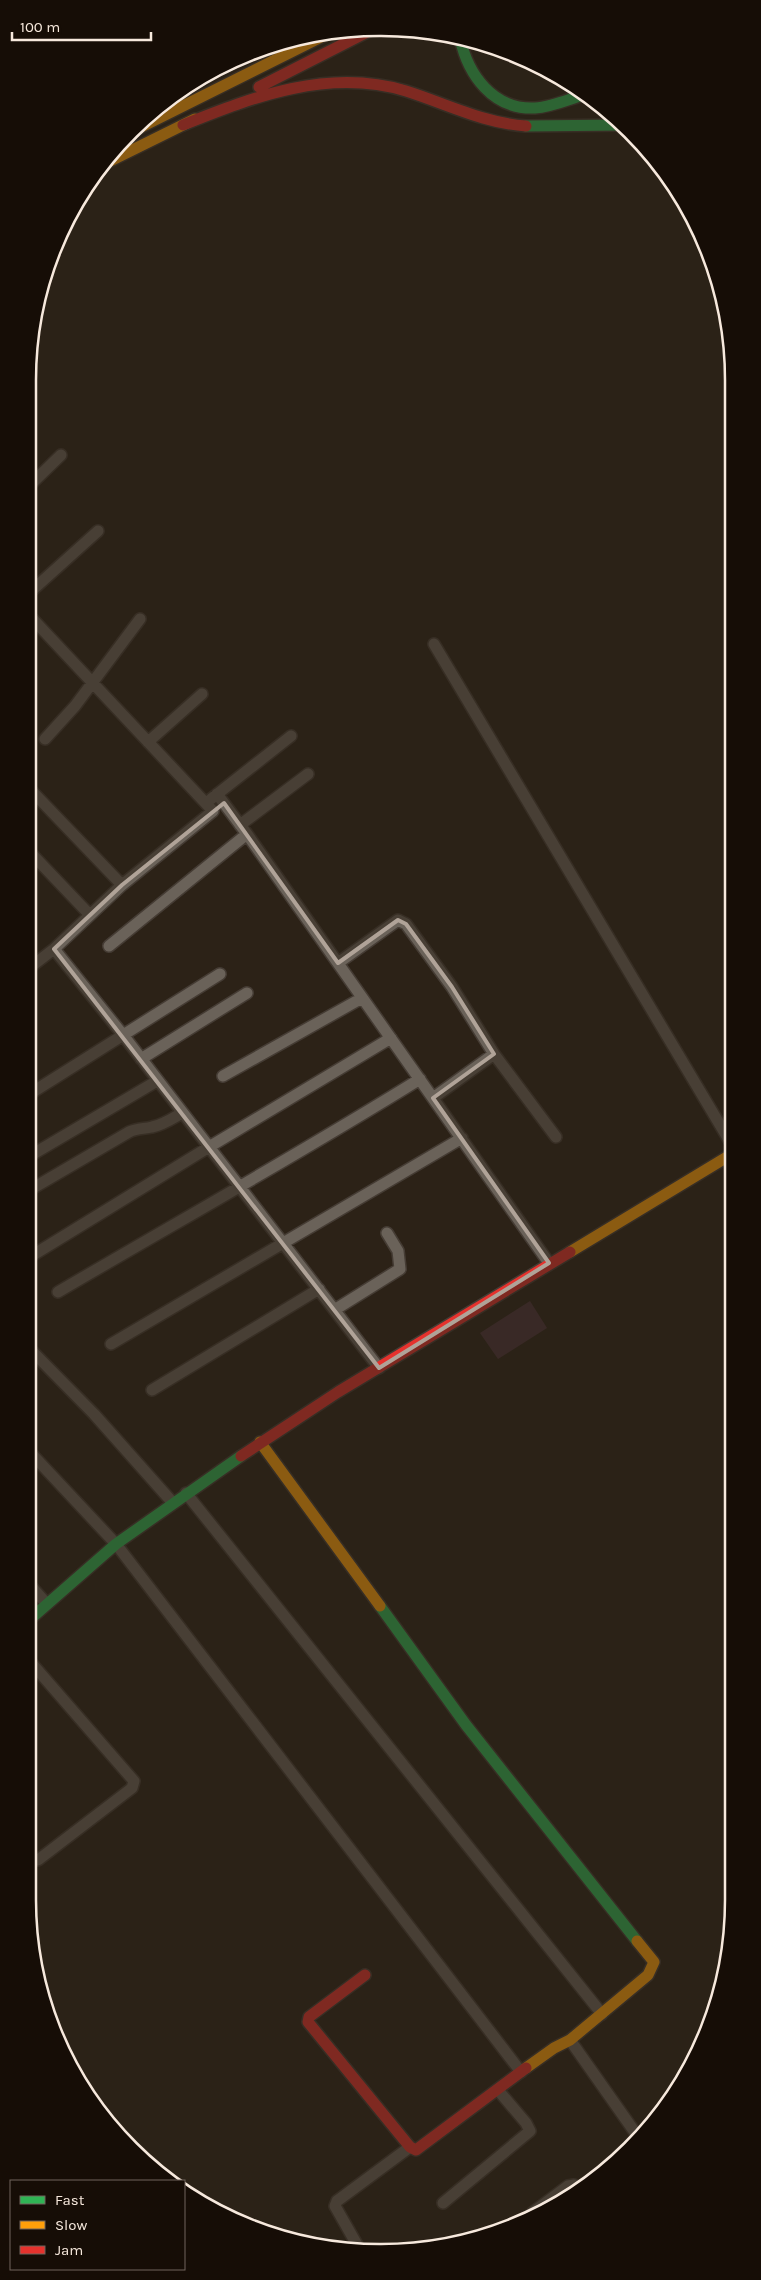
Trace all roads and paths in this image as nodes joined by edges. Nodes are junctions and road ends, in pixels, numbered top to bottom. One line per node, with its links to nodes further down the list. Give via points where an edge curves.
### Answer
1 (357, 37): 6 (main road)
2 (302, 45): 5 (main road)
3 (461, 46): 4 (main road, via 479,84 503,102 532,108 551,106)
4 (576, 97)
5 (158, 118)
6 (183, 125): 7 (main road, via 239,102 308,84 366,82 394,88 462,114 508,125 544,128); 8 (main road)
7 (612, 126)
8 (120, 156)
9 (61, 455): 10 (street)
10 (36, 479)
11 (98, 531): 12 (street)
12 (36, 587)
13 (140, 619): 16 (street)
14 (36, 622): 16 (street)
15 (434, 644): 46 (street)
16 (93, 683): 19 (street); 20 (street)
17 (202, 694): 20 (street)
18 (291, 736): 23 (street)
19 (45, 739)
20 (148, 742): 24 (street)
21 (308, 774): 25 (street)
22 (36, 795): 27 (street)
23 (220, 799): 24 (street); 25 (street)
24 (209, 807): 27 (street)
25 (243, 829): 29 (street); 32 (street)
26 (36, 858): 28 (street)
27 (122, 885): 28 (street)
28 (89, 914): 30 (street)
29 (109, 946)
30 (54, 949): 31 (street); 36 (street)
31 (36, 960)
32 (338, 962): 35 (street); 38 (street, via 398,920 406,924 452,987)
33 (220, 974): 36 (street)
34 (247, 994): 39 (street)
35 (362, 998): 37 (street); 40 (street)
36 (123, 1035): 39 (street); 43 (street)
37 (391, 1038): 41 (street); 49 (street)
38 (494, 1054): 44 (street); 47 (street)
39 (141, 1059): 42 (street)
40 (223, 1076)
41 (420, 1079): 44 (street); 53 (street)
42 (157, 1081): 45 (street); 50 (street)
43 (36, 1090)
44 (433, 1098): 48 (street)
45 (182, 1113): 49 (street); 52 (street, via 155,1126 129,1132)
46 (725, 1133)
47 (556, 1137)
48 (462, 1138): 55 (street); 57 (street)
49 (209, 1147): 53 (street); 56 (street)
50 (36, 1152)
51 (725, 1159): 57 (main road)
52 (36, 1186)
53 (240, 1186): 55 (street); 59 (street)
54 (387, 1234): 60 (street, via 398,1251 400,1269)
55 (284, 1244): 58 (street); 61 (street)
56 (36, 1253)
57 (549, 1264): 63 (main road)
58 (319, 1289): 60 (street); 64 (street)
59 (58, 1292)
60 (336, 1309): 63 (street)
61 (111, 1344)
62 (36, 1355): 68 (street, via 94,1414)
63 (379, 1368): 65 (main road)
64 (152, 1390)
65 (260, 1442): 67 (main road); 76 (main road, via 466,1724 654,1962 648,1975)
66 (36, 1459): 69 (street)
67 (186, 1493): 68 (main road); 76 (street)
68 (173, 1503): 69 (main road)
69 (116, 1544): 71 (main road); 78 (street)
70 (36, 1592): 71 (street)
71 (46, 1603): 72 (main road)
72 (36, 1613)
73 (36, 1668): 74 (street, via 134,1781 132,1788)
74 (38, 1860)
75 (365, 1975): 81 (main road, via 308,2022)
76 (602, 2014): 77 (main road)
77 (570, 2040): 78 (main road); 80 (street)
78 (521, 2072): 79 (main road)
79 (498, 2090): 81 (main road, via 422,2148); 84 (street, via 530,2131)
80 (635, 2131)
81 (410, 2147): 85 (street, via 337,2201 335,2206)
82 (572, 2186): 83 (street)
83 (550, 2200)
84 (443, 2203)
85 (356, 2243)

